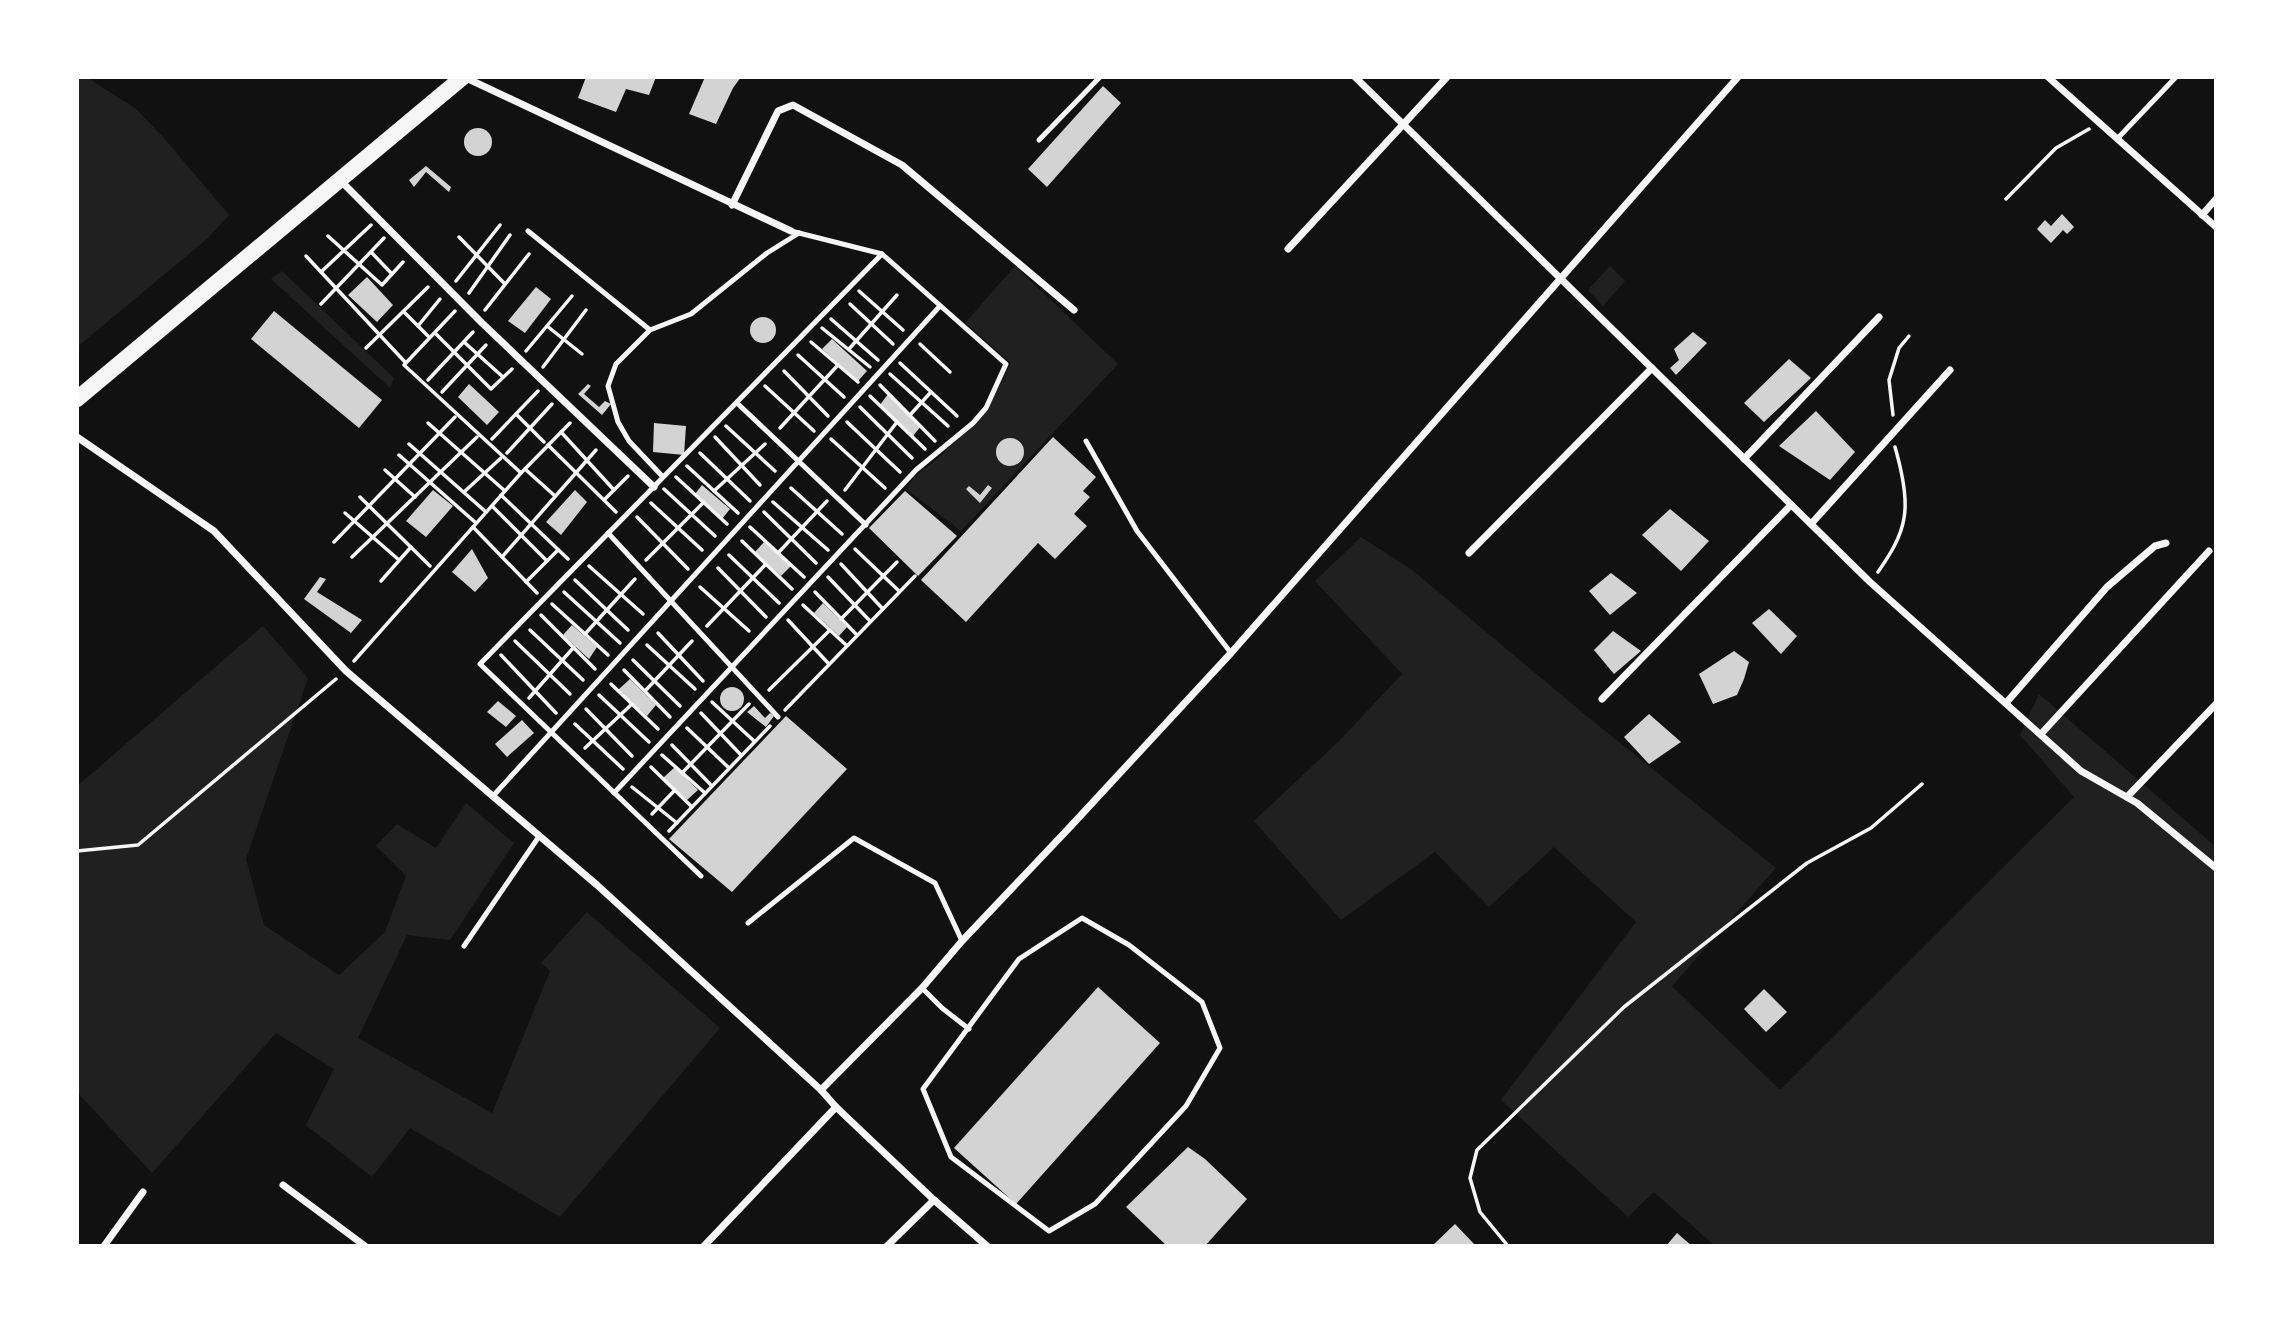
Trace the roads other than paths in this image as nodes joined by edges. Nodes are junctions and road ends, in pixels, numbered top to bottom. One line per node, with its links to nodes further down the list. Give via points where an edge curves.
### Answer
1 (464, 77): 11 (main road); 13 (street)
2 (1100, 77): 10 (lane)
3 (1355, 77): 8 (street)
4 (1447, 77): 8 (street)
5 (1738, 77): 20 (street)
6 (2048, 77): 9 (street)
7 (2176, 77): 9 (lane)
8 (1404, 125): 18 (street); 20 (street)
9 (2117, 139): 14 (street)
10 (1039, 140)
11 (338, 179): 27 (main road); 33 (street, via 634,470)
12 (2216, 200): 14 (street)
13 (732, 205): 17 (street); 22 (street, via 778,111 793,105 902,165)
14 (2202, 215): 15 (street)
15 (2216, 227)
16 (528, 231): 24 (lane)
17 (795, 232): 19 (lane); 24 (lane, via 691,314)
18 (1288, 249)
19 (882, 254): 21 (lane); 28 (lane)
20 (1560, 278): 25 (street); 42 (street)
21 (940, 306): 32 (lane); 36 (lane, via 1006,364 974,423 916,470)
22 (1074, 310)
23 (1879, 317): 31 (street)
24 (650, 330): 33 (lane, via 616,364 608,386 618,422)
25 (1652, 368): 31 (street); 40 (street)
26 (1950, 370): 35 (street)
27 (77, 399)
28 (737, 403): 32 (lane); 33 (lane)
29 (77, 438): 51 (street, via 214,531 346,670)
30 (1086, 441): 42 (lane, via 1137,531)
31 (1744, 459): 34 (street)
32 (798, 461): 36 (lane); 41 (lane)
33 (658, 482): 37 (lane)
34 (1791, 505): 35 (street); 44 (street)
35 (1811, 524): 45 (street)
36 (866, 525): 43 (lane)
37 (608, 533): 41 (lane); 48 (lane, via 480,664)
38 (2166, 542): 45 (street, via 2107,587)
39 (2209, 551): 49 (street)
40 (1469, 553)
41 (671, 600): 43 (lane); 48 (lane)
42 (1231, 653): 58 (street)
43 (732, 667): 47 (lane); 50 (lane)
44 (1602, 699)
45 (2006, 703): 49 (street)
46 (2216, 704): 52 (street)
47 (778, 716)
48 (551, 732): 50 (lane); 51 (lane)
49 (2041, 734): 52 (street, via 2081,771)
50 (614, 793): 56 (lane)
51 (493, 796): 53 (street)
52 (2127, 797): 55 (street)
53 (540, 835): 59 (lane); 62 (street)
54 (2216, 855): 55 (street)
55 (2213, 865)
56 (701, 876)
57 (748, 923): 58 (lane, via 854,838 935,883)
58 (962, 941): 60 (street)
59 (464, 946)
60 (922, 988): 61 (lane); 62 (street)
61 (969, 1029): 61 (lane, via 923,1089 951,1157 1049,1231 1095,1204 1186,1106 1220,1048 1202,1002 1129,945 1082,918 1019,959)
62 (821, 1090): 63 (street)
63 (836, 1107): 66 (street); 69 (street)
64 (283, 1185): 68 (street)
65 (144, 1192): 67 (street)
66 (934, 1200): 70 (street); 71 (street)
67 (103, 1246)
68 (365, 1246)
69 (704, 1246)
70 (887, 1246)
71 (987, 1246)

